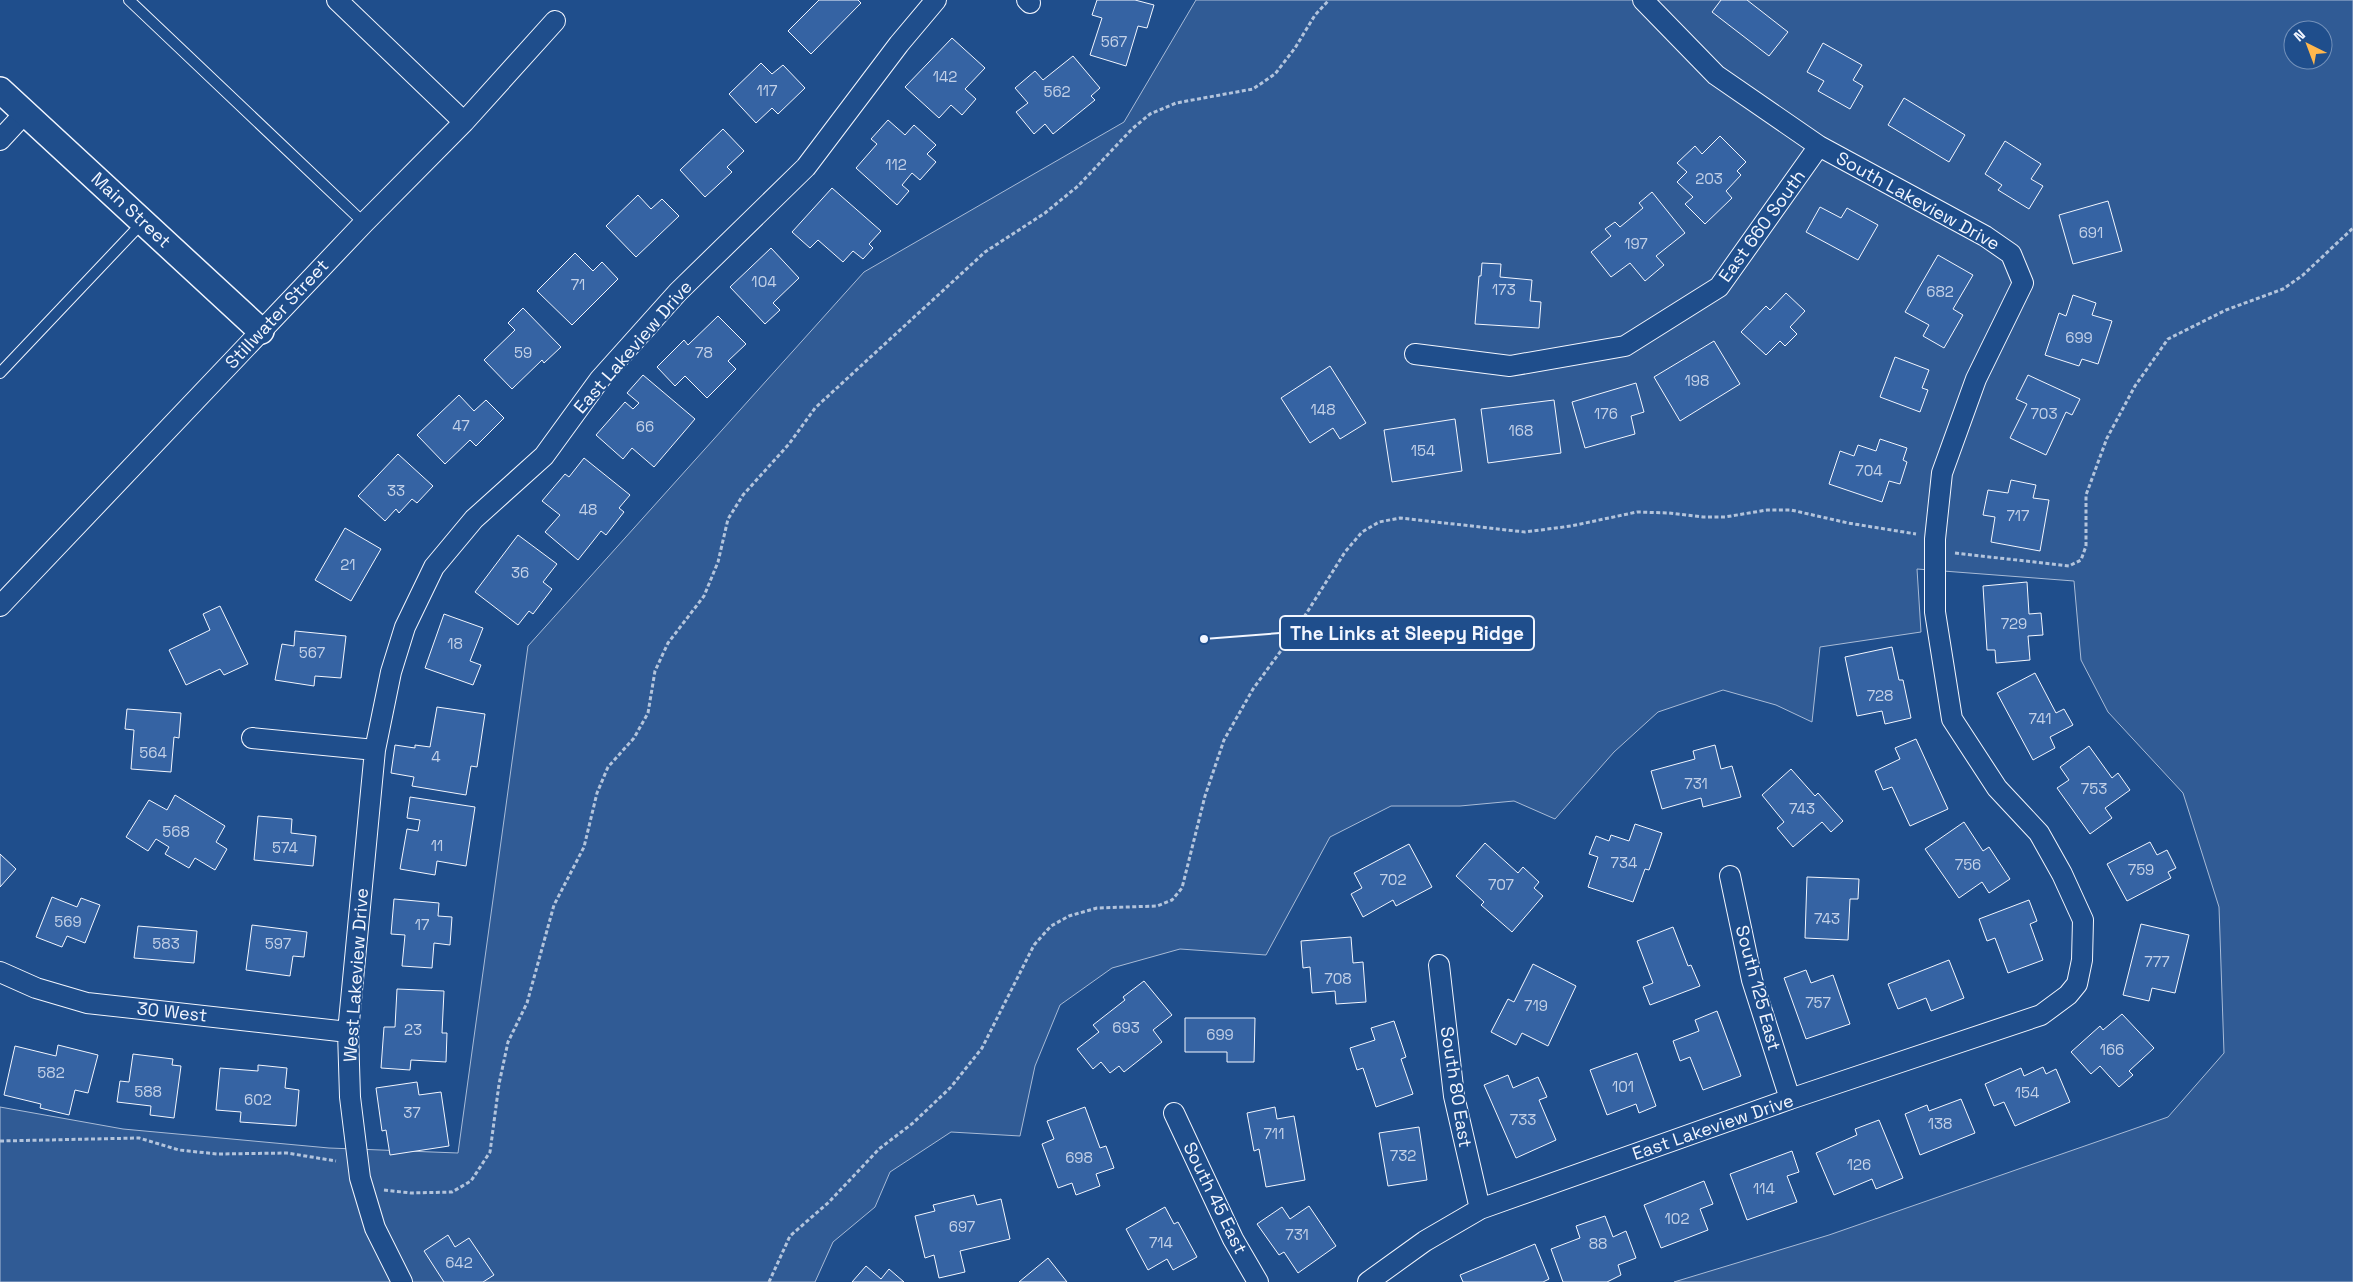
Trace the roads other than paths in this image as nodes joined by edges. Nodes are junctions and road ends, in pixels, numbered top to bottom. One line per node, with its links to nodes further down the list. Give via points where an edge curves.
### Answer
1 (129, 0): 12 (lane)
2 (336, 0): 8 (street)
3 (936, 0): 18 (street, East Lakeview Drive, via 806,167 678,292 600,379 544,456 474,519 434,568 405,627)
4 (1644, 0): 10 (street, South Lakeview Drive, via 1716,75)
5 (555, 21): 8 (street, Stillwater Street)
6 (0, 90): 7 (street, Main Street)
7 (25, 113): 9 (street); 11 (street, Main Street)
8 (464, 122): 12 (street, Stillwater Street)
9 (0, 140)
10 (1820, 146): 14 (street, East 660 South, via 1719,287 1625,346 1510,366); 22 (street, South Lakeview Drive, via 1985,236 2011,254 2023,283 1976,379 1942,473 1935,544 1935,612 1952,719 1997,788 2039,834 2062,874 2082,920 2082,960 2077,984)
11 (144, 221): 13 (street, Main Street); 15 (lane)
12 (364, 222): 13 (street, Stillwater Street)
13 (261, 331): 16 (street, Stillwater Street)
14 (1414, 354)
15 (0, 373)
16 (0, 606)
17 (252, 738): 18 (street)
18 (375, 750): 23 (street, West Lakeview Drive)
19 (1730, 876): 24 (street, South 125 East, via 1752,980)
20 (1439, 965): 26 (street, South 80 East, via 1454,1096)
21 (0, 972): 23 (street, 30 West, via 36,988 87,1002)
22 (2068, 995): 24 (street, East Lakeview Drive, via 2041,1015)
23 (348, 1032): 27 (street, West Lakeview Drive, via 350,1097 360,1178 375,1228)
24 (1790, 1100): 26 (street, East Lakeview Drive)
25 (1174, 1113): 28 (street, South 45 East, via 1233,1239)
26 (1480, 1208): 29 (street, East Lakeview Drive, via 1425,1241)
27 (402, 1282)
28 (1258, 1282)
29 (1368, 1282)

